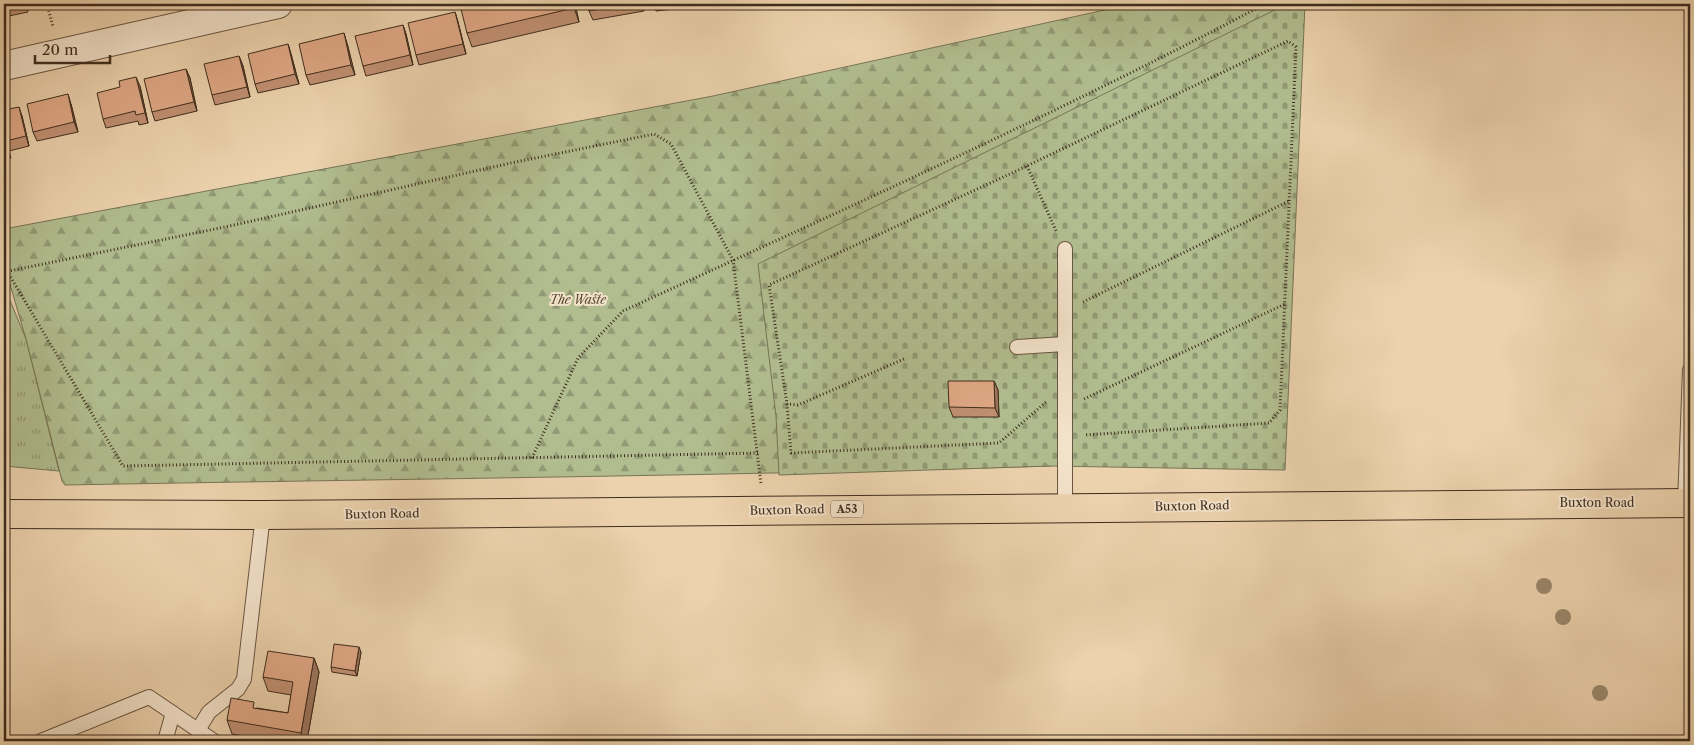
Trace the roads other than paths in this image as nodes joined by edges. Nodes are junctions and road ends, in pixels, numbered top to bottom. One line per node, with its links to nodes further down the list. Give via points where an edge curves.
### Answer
1 (278, 4): 2 (street)
2 (4, 66)
3 (1065, 249): 4 (lane)
4 (1065, 344): 5 (lane); 8 (lane)
5 (1017, 347)
6 (1690, 370): 7 (lane)
7 (1688, 503): 8 (highway, Buxton Road / A53)
8 (1065, 507): 10 (highway, Buxton Road / A53)
9 (4, 514): 10 (highway, Buxton Road / A53)
10 (263, 515): 12 (lane, via 244,679 238,689 209,712)
11 (173, 713): 12 (lane); 13 (lane, via 149,696); 14 (lane)
12 (198, 730): 15 (lane)
13 (41, 741)
14 (165, 741)
15 (214, 741)

